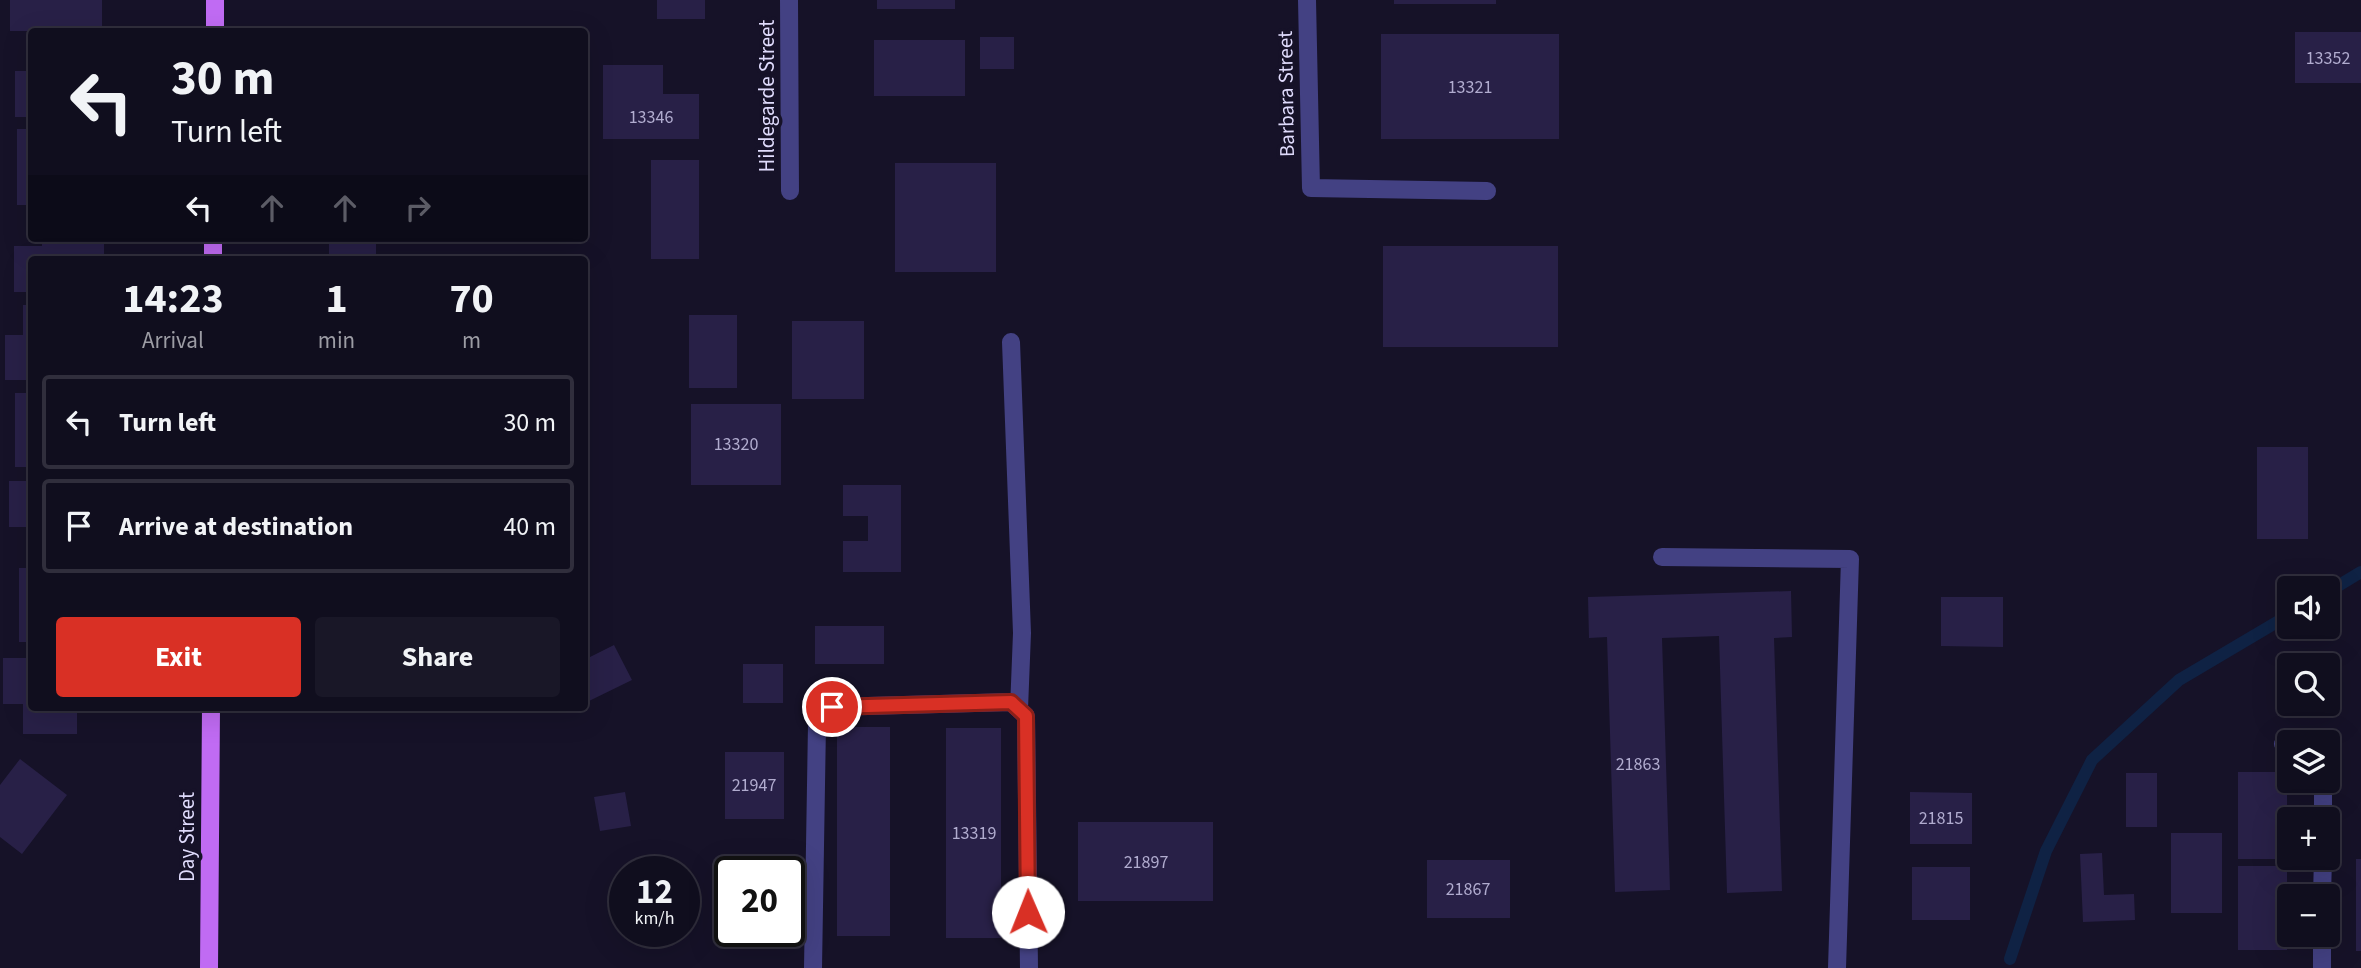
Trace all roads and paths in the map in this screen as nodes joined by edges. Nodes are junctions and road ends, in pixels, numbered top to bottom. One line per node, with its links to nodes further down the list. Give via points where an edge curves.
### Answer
1 (215, 0): 4 (main road)
2 (789, 0): 5 (street, Hildegarde Street)
3 (1307, 0): 6 (street, Barbara Street, via 1311,187)
4 (215, 28)
5 (790, 191)
6 (1487, 191)
7 (1011, 342): 9 (street, via 1022,633)
8 (1662, 557): 15 (street, via 1850,559)
9 (1019, 709): 13 (street, via 1011,702 832,707 817,724); 14 (street, via 1026,716)
10 (211, 711): 12 (main road, Day Street)
11 (2322, 947): 16 (street)
12 (209, 968)
13 (813, 968)
14 (1029, 968)
15 (1837, 968)
16 (2322, 968)

